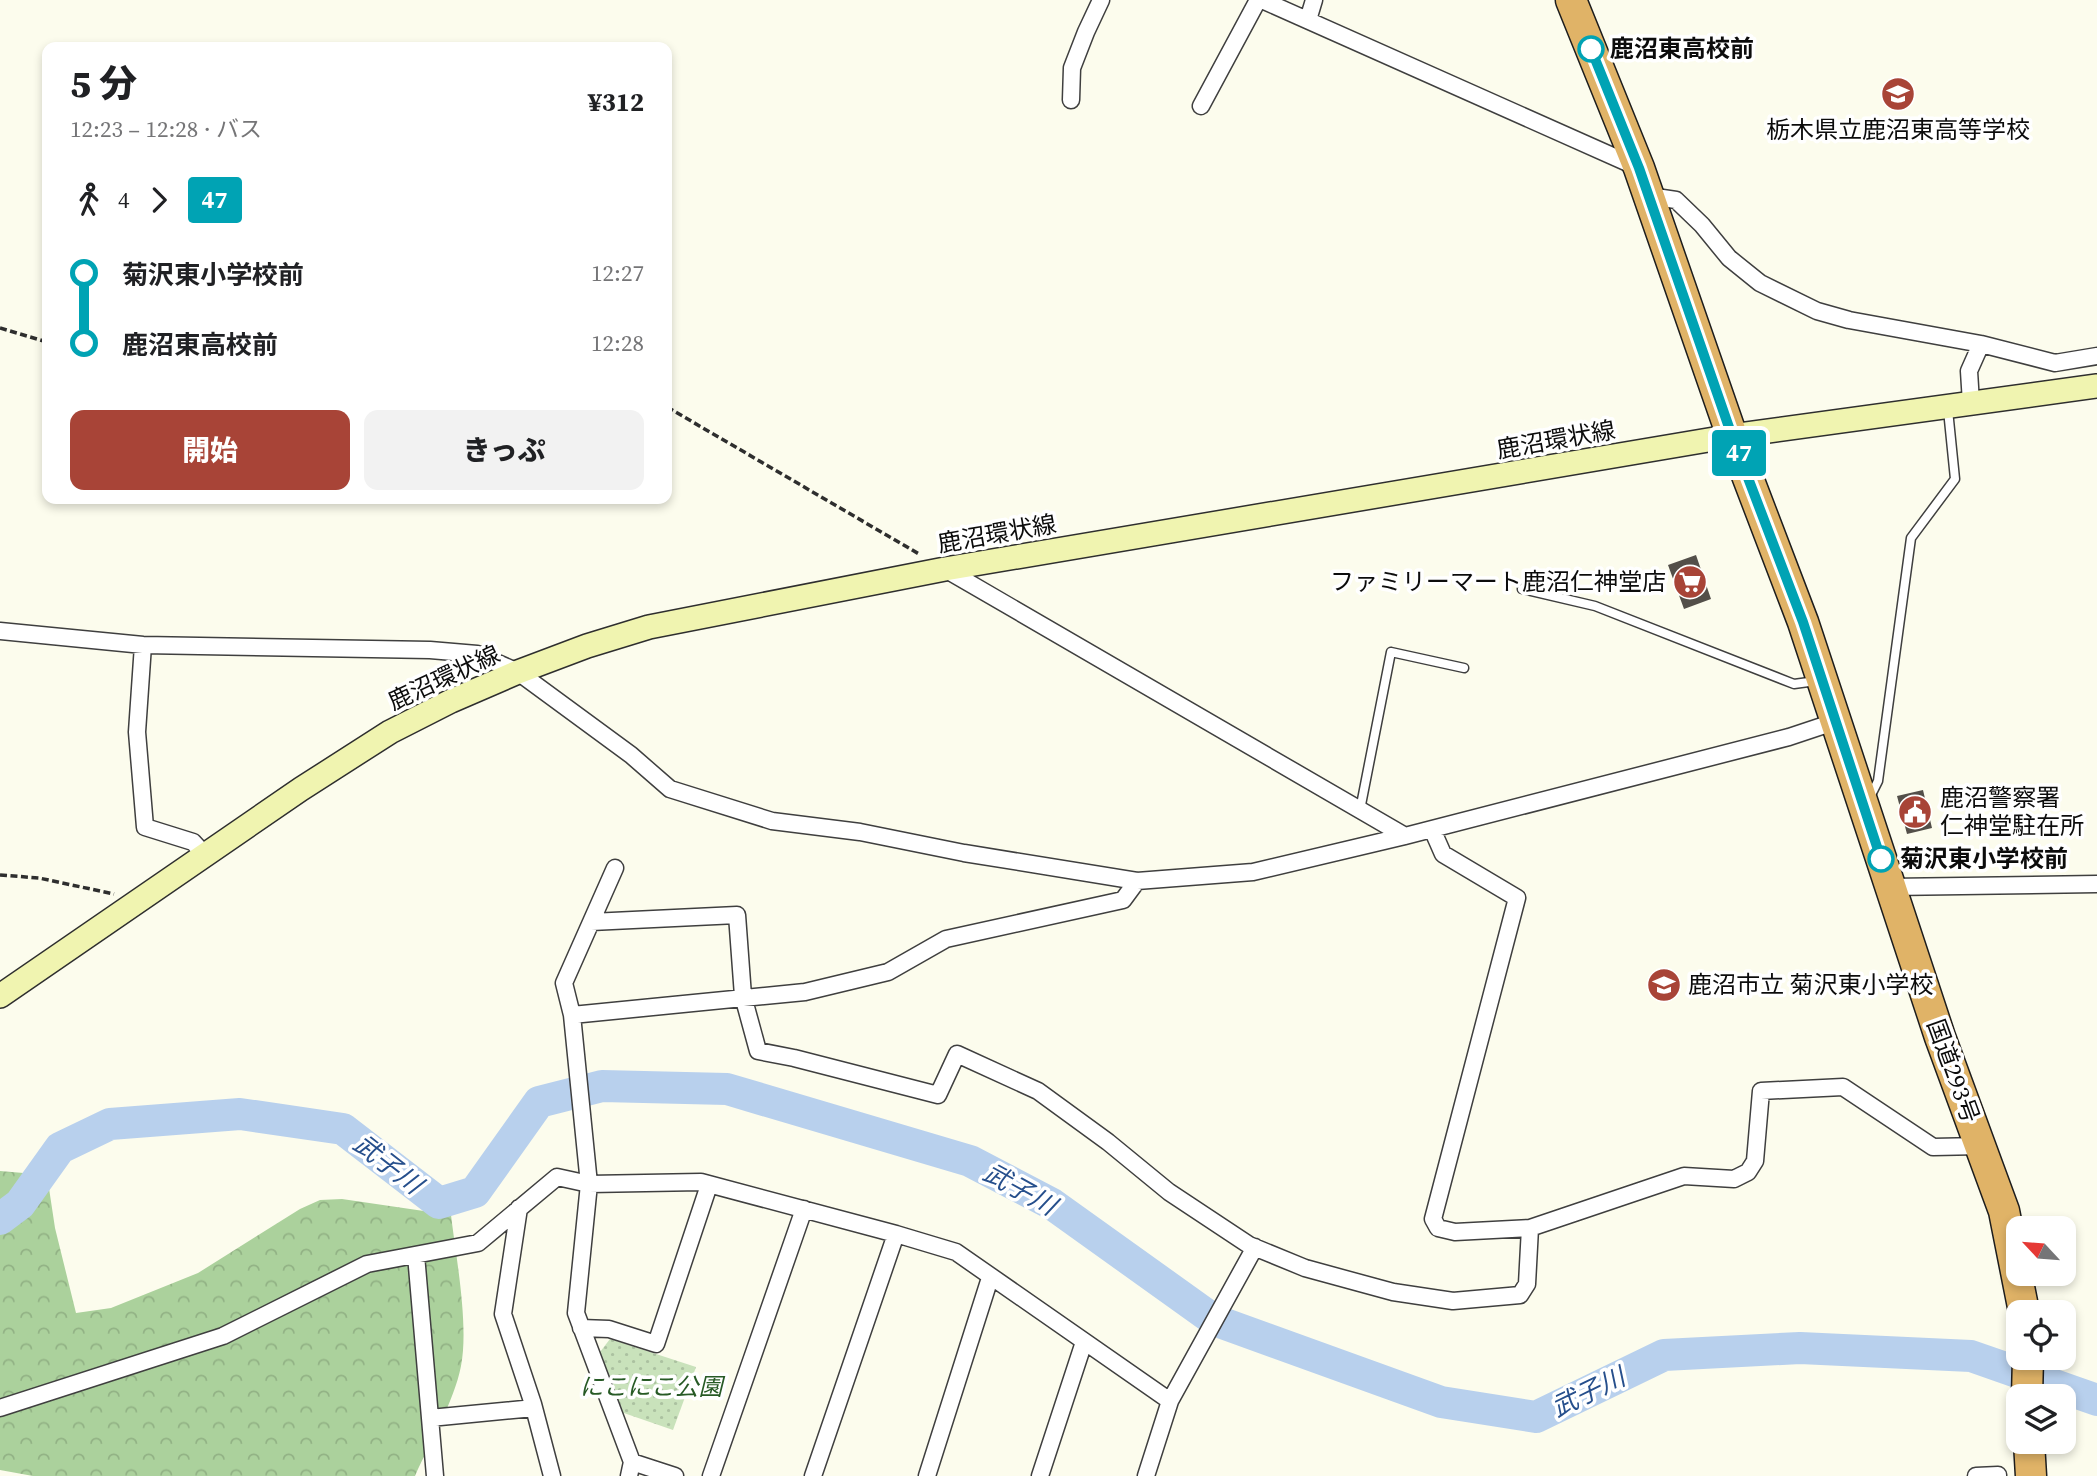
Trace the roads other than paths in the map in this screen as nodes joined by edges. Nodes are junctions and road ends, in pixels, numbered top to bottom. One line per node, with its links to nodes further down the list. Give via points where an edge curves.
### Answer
1 (1101, 0): 6 (street, via 1072,68)
2 (1260, 0): 5 (street); 7 (street)
3 (1314, 0): 5 (street)
4 (1573, 1): 8 (highway, 国道293号)
5 (1308, 20): 8 (street)
6 (1071, 100)
7 (1201, 106)
8 (1639, 168): 9 (highway, 国道293号)
9 (1649, 196): 10 (street, via 1676,200 1739,267 1760,283 1817,311); 15 (highway, 国道293号)
10 (1982, 344): 11 (street, via 2055,363); 13 (street, via 1969,371)
11 (2097, 356)
12 (2097, 386): 13 (main road, 鹿沼環状線)
13 (1971, 403): 14 (main road, 鹿沼環状線)
14 (1948, 406): 15 (main road, 鹿沼環状線); 24 (lane, via 1955,479 1910,538 1878,781)
15 (1732, 436): 16 (main road, 鹿沼環状線); 22 (highway, 国道293号)
16 (945, 569): 21 (main road, 鹿沼環状線, via 649,627); 25 (street)
17 (1522, 589): 22 (lane, via 1595,606 1794,684)
18 (0, 631): 19 (street)
19 (144, 645): 21 (street, via 430,650 477,654); 28 (street, via 137,732 145,827 193,842)
20 (1464, 668): 25 (lane, via 1391,652)
21 (518, 672): 28 (main road, 鹿沼環状線, via 390,732); 30 (street, via 670,789 772,821)
22 (1823, 680): 23 (highway, 国道293号)
23 (1837, 721): 24 (highway, 国道293号); 26 (street)
24 (1865, 806): 32 (highway, 国道293号)
25 (1360, 810): 27 (street)
26 (1432, 829): 27 (street); 42 (street, via 1443,854 1517,898 1433,1219 1438,1228 1455,1232)
27 (1405, 836): 30 (street, via 1253,872)
28 (205, 855): 34 (main road, 鹿沼環状線)
29 (615, 868): 33 (street)
30 (1137, 881): 35 (street, via 1123,900 946,939 888,972 804,992)
31 (2097, 884): 32 (street)
32 (1889, 887): 37 (highway, 国道293号)
33 (591, 922): 35 (street, via 737,915); 36 (street, via 564,983)
34 (0, 996)
35 (743, 996): 36 (street); 44 (street, via 758,1051 938,1096 957,1054 1038,1091 1169,1192)
36 (572, 1015): 38 (street)
37 (1981, 1146): 42 (street, via 1933,1147 1843,1087 1761,1091 1755,1161 1748,1172 1734,1179 1684,1176); 47 (highway, 国道293号, via 2004,1211)
38 (589, 1184): 39 (street); 40 (street, via 557,1177); 48 (street, via 576,1313)
39 (709, 1185): 41 (street); 48 (street, via 656,1345 609,1329)
40 (519, 1208): 45 (street, via 478,1243); 52 (street, via 503,1314)
41 (804, 1209): 43 (street); 60 (street)
42 (1530, 1228): 44 (street, via 1527,1284 1520,1295 1453,1301 1393,1292 1305,1268)
43 (896, 1234): 46 (street, via 956,1252); 61 (street)
44 (1255, 1247): 50 (street)
45 (416, 1255): 51 (street, via 367,1264 223,1336); 53 (street)
46 (990, 1278): 49 (street); 62 (street)
47 (2022, 1300)
48 (582, 1328): 55 (street)
49 (1084, 1342): 50 (street); 63 (street)
50 (1170, 1401): 64 (street)
51 (0, 1408)
52 (534, 1408): 53 (street); 58 (street)
53 (430, 1418): 57 (street)
54 (2030, 1454): 66 (highway)
55 (630, 1469): 59 (street)
56 (1997, 1475): 65 (street)
57 (435, 1476)
58 (552, 1476)
59 (675, 1476)
60 (711, 1476)
61 (813, 1476)
62 (927, 1476)
63 (1040, 1476)
64 (1146, 1476)
65 (1976, 1476)
66 (2031, 1476)

